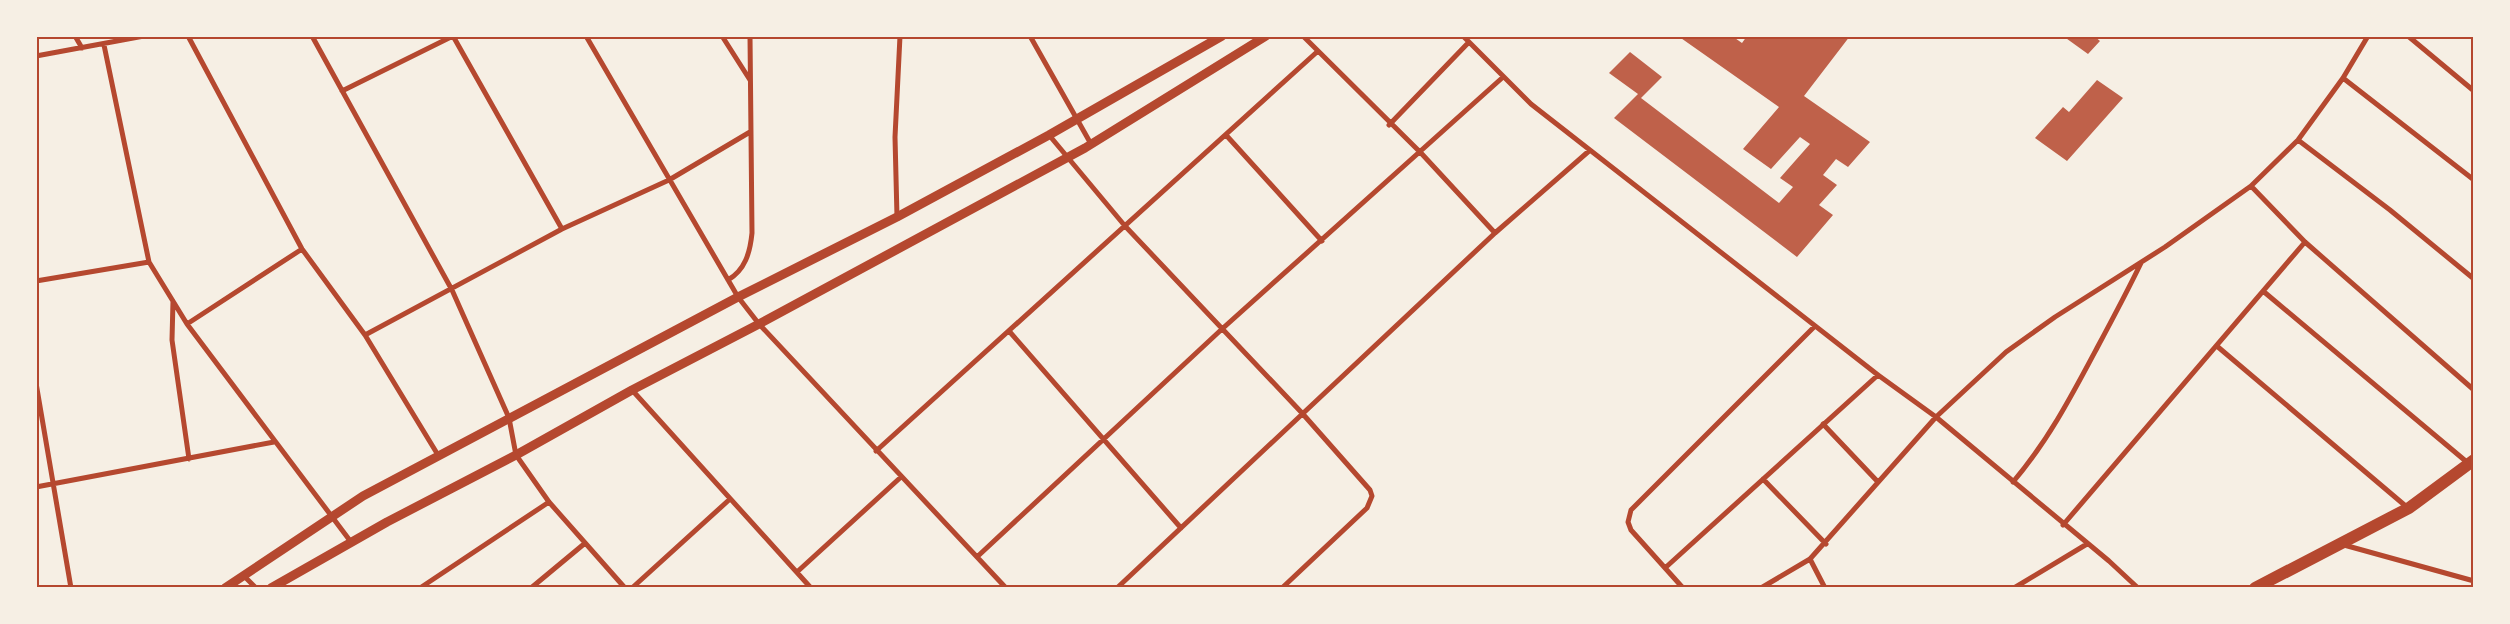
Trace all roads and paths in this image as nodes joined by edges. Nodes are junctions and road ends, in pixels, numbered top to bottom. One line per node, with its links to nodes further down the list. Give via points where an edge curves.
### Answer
1 (75, 36): 19 (street)
2 (144, 36): 18 (street)
3 (188, 36): 46 (street)
4 (312, 36): 25 (street)
5 (453, 36): 25 (street); 42 (street)
6 (586, 36): 37 (street)
7 (722, 36): 24 (street)
8 (750, 36): 24 (street)
9 (900, 36): 40 (street, via 895,137)
10 (1030, 36): 27 (street)
11 (1222, 36): 27 (street)
12 (1266, 36): 33 (street)
13 (1303, 36): 20 (street)
14 (1463, 36): 17 (street)
15 (2368, 36): 23 (street)
16 (2408, 36): 26 (street)
17 (1469, 42): 22 (street); 28 (street)
18 (104, 45): 19 (street); 47 (street)
19 (82, 48): 21 (street)
20 (1318, 51): 28 (street); 30 (street)
21 (36, 56)
22 (1502, 78): 34 (street); 35 (street)
23 (2343, 78): 32 (street); 38 (street)
24 (750, 81): 29 (street)
25 (342, 91): 52 (street)
26 (2474, 91)
27 (1076, 120): 31 (street); 33 (street)
28 (1389, 124): 35 (street)
29 (750, 132): 37 (street); 50 (street, via 750,249 745,263)
30 (1226, 135): 41 (street); 44 (street)
31 (1049, 136): 36 (street); 40 (street)
32 (2298, 140): 39 (street); 49 (street)
33 (1090, 144): 36 (street)
34 (1589, 151): 43 (street); 58 (street)
35 (1421, 153): 43 (street); 44 (street)
36 (1065, 157): 41 (street); 57 (street)
37 (669, 180): 42 (street); 50 (street)
38 (2474, 180)
39 (2251, 186): 45 (street); 48 (street)
40 (897, 217): 54 (street)
41 (1125, 226): 59 (street); 60 (street)
42 (562, 229): 52 (street)
43 (1495, 233): 67 (street)
44 (1322, 241): 59 (street)
45 (2305, 242): 53 (street); 66 (street)
46 (302, 250): 56 (street); 61 (street)
47 (149, 262): 51 (street); 55 (street)
48 (2141, 262): 68 (street, via 2006,352); 81 (street, via 2063,412 2046,441)
49 (2474, 279)
50 (728, 280): 54 (street)
51 (36, 281)
52 (452, 290): 61 (street); 69 (street)
53 (2263, 291): 62 (street); 77 (street)
54 (738, 297): 57 (street); 69 (street)
55 (173, 300): 56 (street); 76 (street, via 173,349)
56 (187, 324): 72 (street)
57 (759, 324): 65 (street); 73 (street)
58 (1815, 326): 63 (street); 97 (street, via 1630,510 1628,527)
59 (1222, 329): 67 (street); 71 (street)
60 (1009, 331): 71 (street); 73 (street)
61 (365, 336): 74 (street)
62 (2218, 347): 86 (street); 88 (street)
63 (1878, 375): 68 (street); 70 (street)
64 (36, 383): 82 (street)
65 (632, 390): 75 (street); 84 (street)
66 (2474, 390)
67 (1302, 413): 89 (street); 112 (street, via 1364,482 1372,496 1367,508)
68 (1936, 417): 80 (street); 81 (street)
69 (509, 418): 74 (street); 75 (street)
70 (1824, 424): 79 (street); 80 (street)
71 (1105, 439): 89 (street); 95 (street)
72 (274, 442): 76 (street); 87 (street)
73 (876, 451): 78 (street)
74 (438, 455): 87 (street)
75 (516, 455): 85 (street); 90 (street)
76 (189, 459): 82 (street)
77 (2472, 462): 86 (main road)
78 (902, 477): 95 (street); 98 (street)
79 (1762, 479): 92 (street); 97 (street)
80 (1878, 482): 92 (street)
81 (2013, 482): 88 (street)
82 (52, 484): 83 (street); 101 (street)
83 (36, 487)
84 (730, 499): 98 (street); 108 (street)
85 (549, 502): 91 (street); 105 (street)
86 (2408, 508): 94 (main road)
87 (333, 515): 90 (street); 99 (street)
88 (2063, 525): 93 (street)
89 (1180, 528): 111 (street)
90 (351, 542): 104 (street)
91 (584, 544): 106 (street); 107 (street)
92 (1826, 544): 96 (street)
93 (2087, 544): 116 (street); 117 (street)
94 (2338, 544): 100 (street); 118 (main road)
95 (978, 556): 110 (street)
96 (1810, 559): 114 (street); 115 (street)
97 (1665, 568): 113 (street)
98 (797, 572): 109 (street)
99 (243, 575): 102 (street); 103 (street)
100 (2474, 581)
101 (70, 588)
102 (225, 588)
103 (256, 588)
104 (271, 588)
105 (420, 588)
106 (532, 588)
107 (625, 588)
108 (632, 588)
109 (811, 588)
110 (1006, 588)
111 (1117, 588)
112 (1282, 588)
113 (1683, 588)
114 (1761, 588)
115 (1825, 588)
116 (2014, 588)
117 (2138, 588)
118 (2255, 588)

